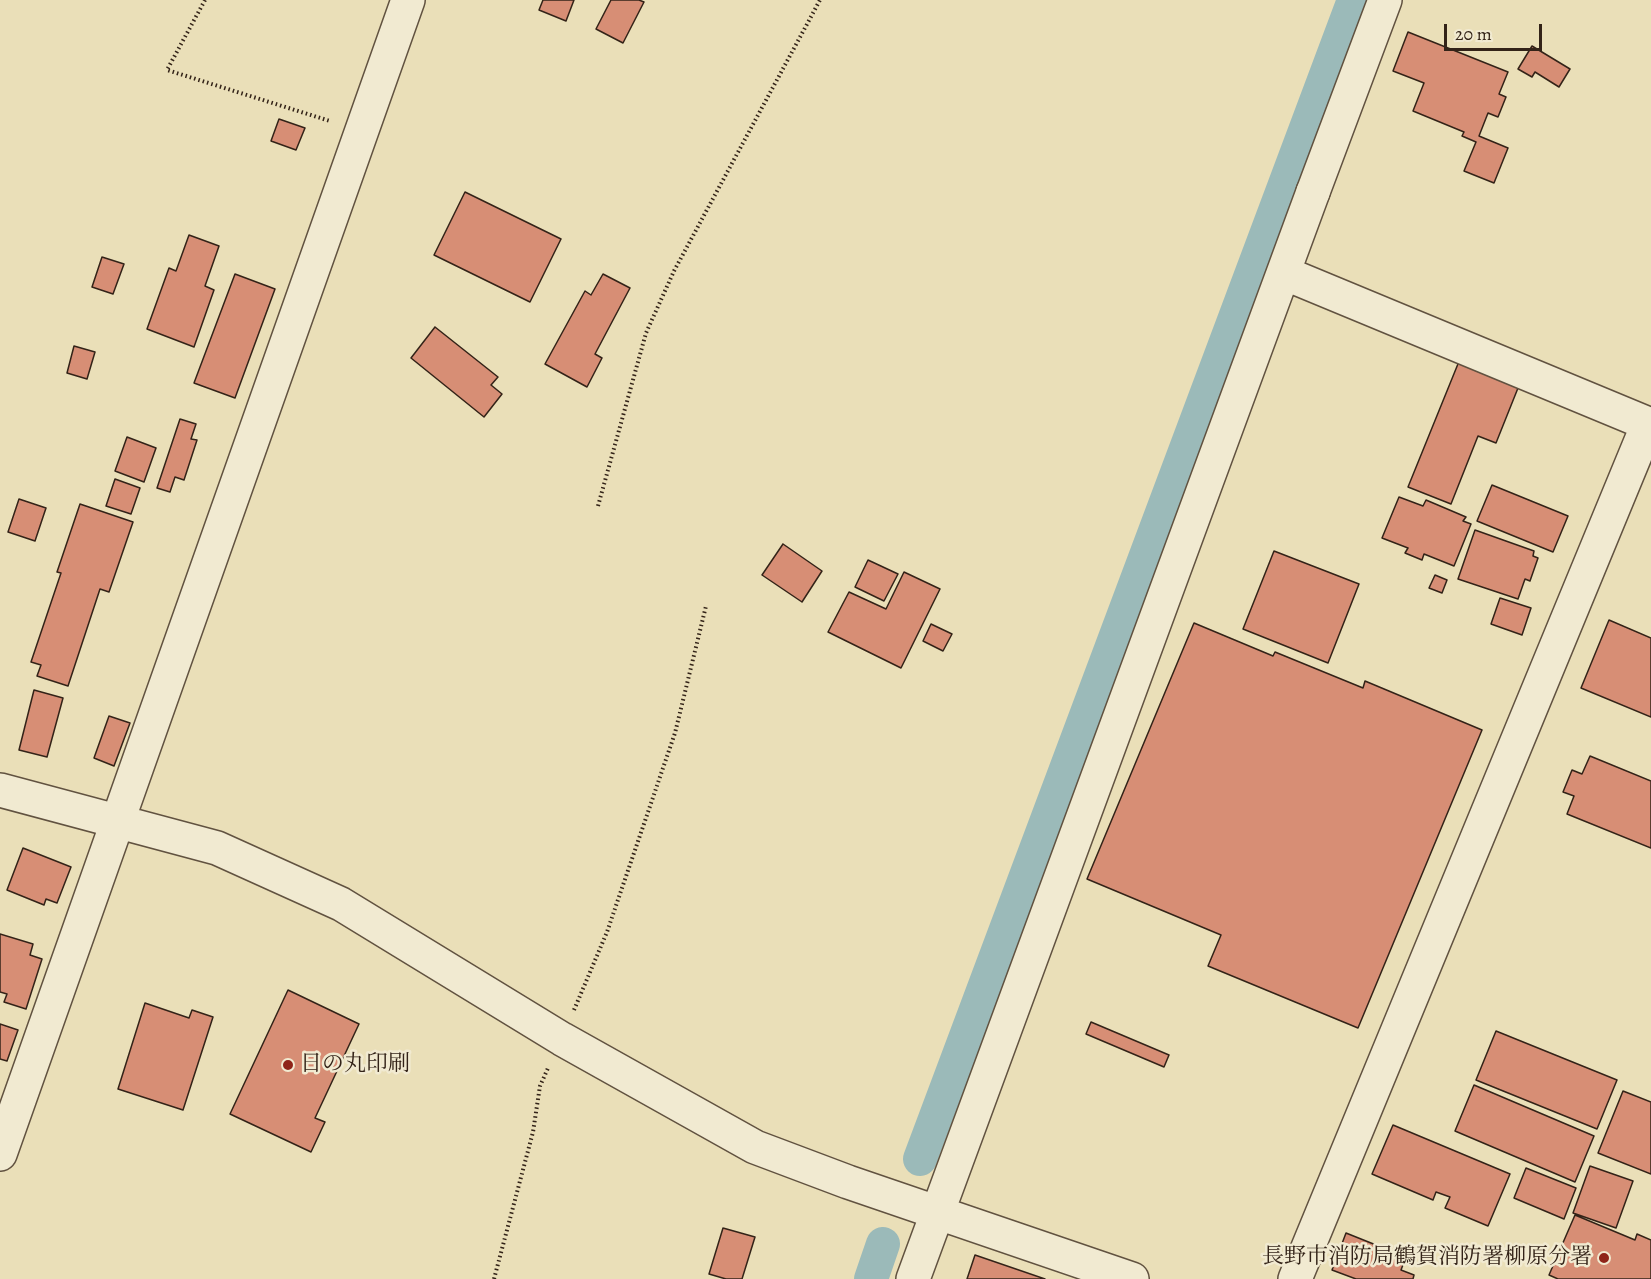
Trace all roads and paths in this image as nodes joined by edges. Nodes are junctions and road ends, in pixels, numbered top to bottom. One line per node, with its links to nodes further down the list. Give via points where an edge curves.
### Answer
1 (205, 0): 5 (path, via 167,70)
2 (408, 0): 5 (street)
3 (820, 0): 8 (path, via 674,272 646,333)
4 (1385, 0): 6 (street)
5 (362, 132): 11 (street)
6 (1284, 273): 7 (street); 14 (street)
7 (1650, 425): 18 (street)
8 (598, 506)
9 (706, 606): 12 (path, via 675,733 608,932)
10 (0, 790): 11 (street)
11 (117, 820): 12 (street, via 217,848 341,904); 13 (street)
12 (562, 1039): 14 (street, via 755,1147); 15 (path, via 540,1086 533,1132)
13 (0, 1154)
14 (939, 1211): 16 (street); 17 (street)
15 (494, 1279)
16 (913, 1279)
17 (1132, 1279)
18 (1295, 1279)

